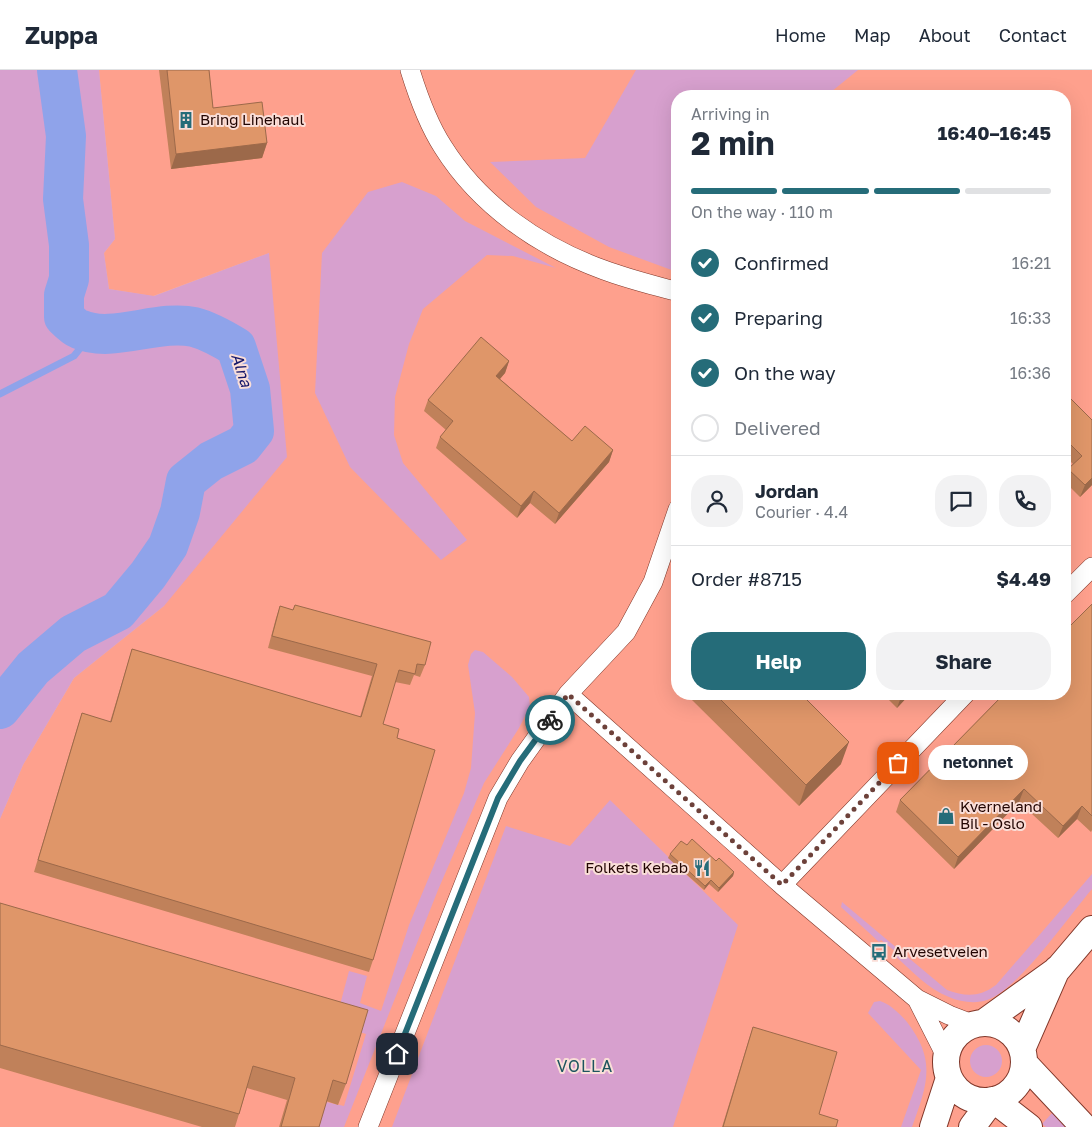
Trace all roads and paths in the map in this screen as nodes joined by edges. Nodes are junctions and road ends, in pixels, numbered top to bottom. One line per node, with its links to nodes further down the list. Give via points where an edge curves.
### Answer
1 (410, 70): 2 (street, via 443,147 466,178 499,212 543,242 604,270)
2 (671, 290)
3 (671, 529): 6 (street, via 653,582 626,632)
4 (1092, 567): 5 (street)
5 (1071, 588)
6 (568, 694): 8 (street); 16 (street, via 498,798)
7 (959, 700): 8 (street)
8 (782, 885): 11 (street)
9 (1092, 929): 10 (main road)
10 (1058, 968): 12 (main road); 13 (main road)
11 (917, 999): 12 (street, via 949,1015); 14 (street)
12 (979, 1024): 13 (main road, via 996,1025 1007,1030 1016,1039); 14 (main road, via 956,1037)
13 (1023, 1056): 15 (main road, via 1018,1082 1012,1090); 20 (main road)
14 (948, 1068): 15 (main road, via 955,1086 972,1099); 17 (main road)
15 (993, 1100): 18 (main road); 19 (main road)
16 (368, 1127)
17 (933, 1127)
18 (972, 1127)
19 (1029, 1127)
20 (1084, 1127)

